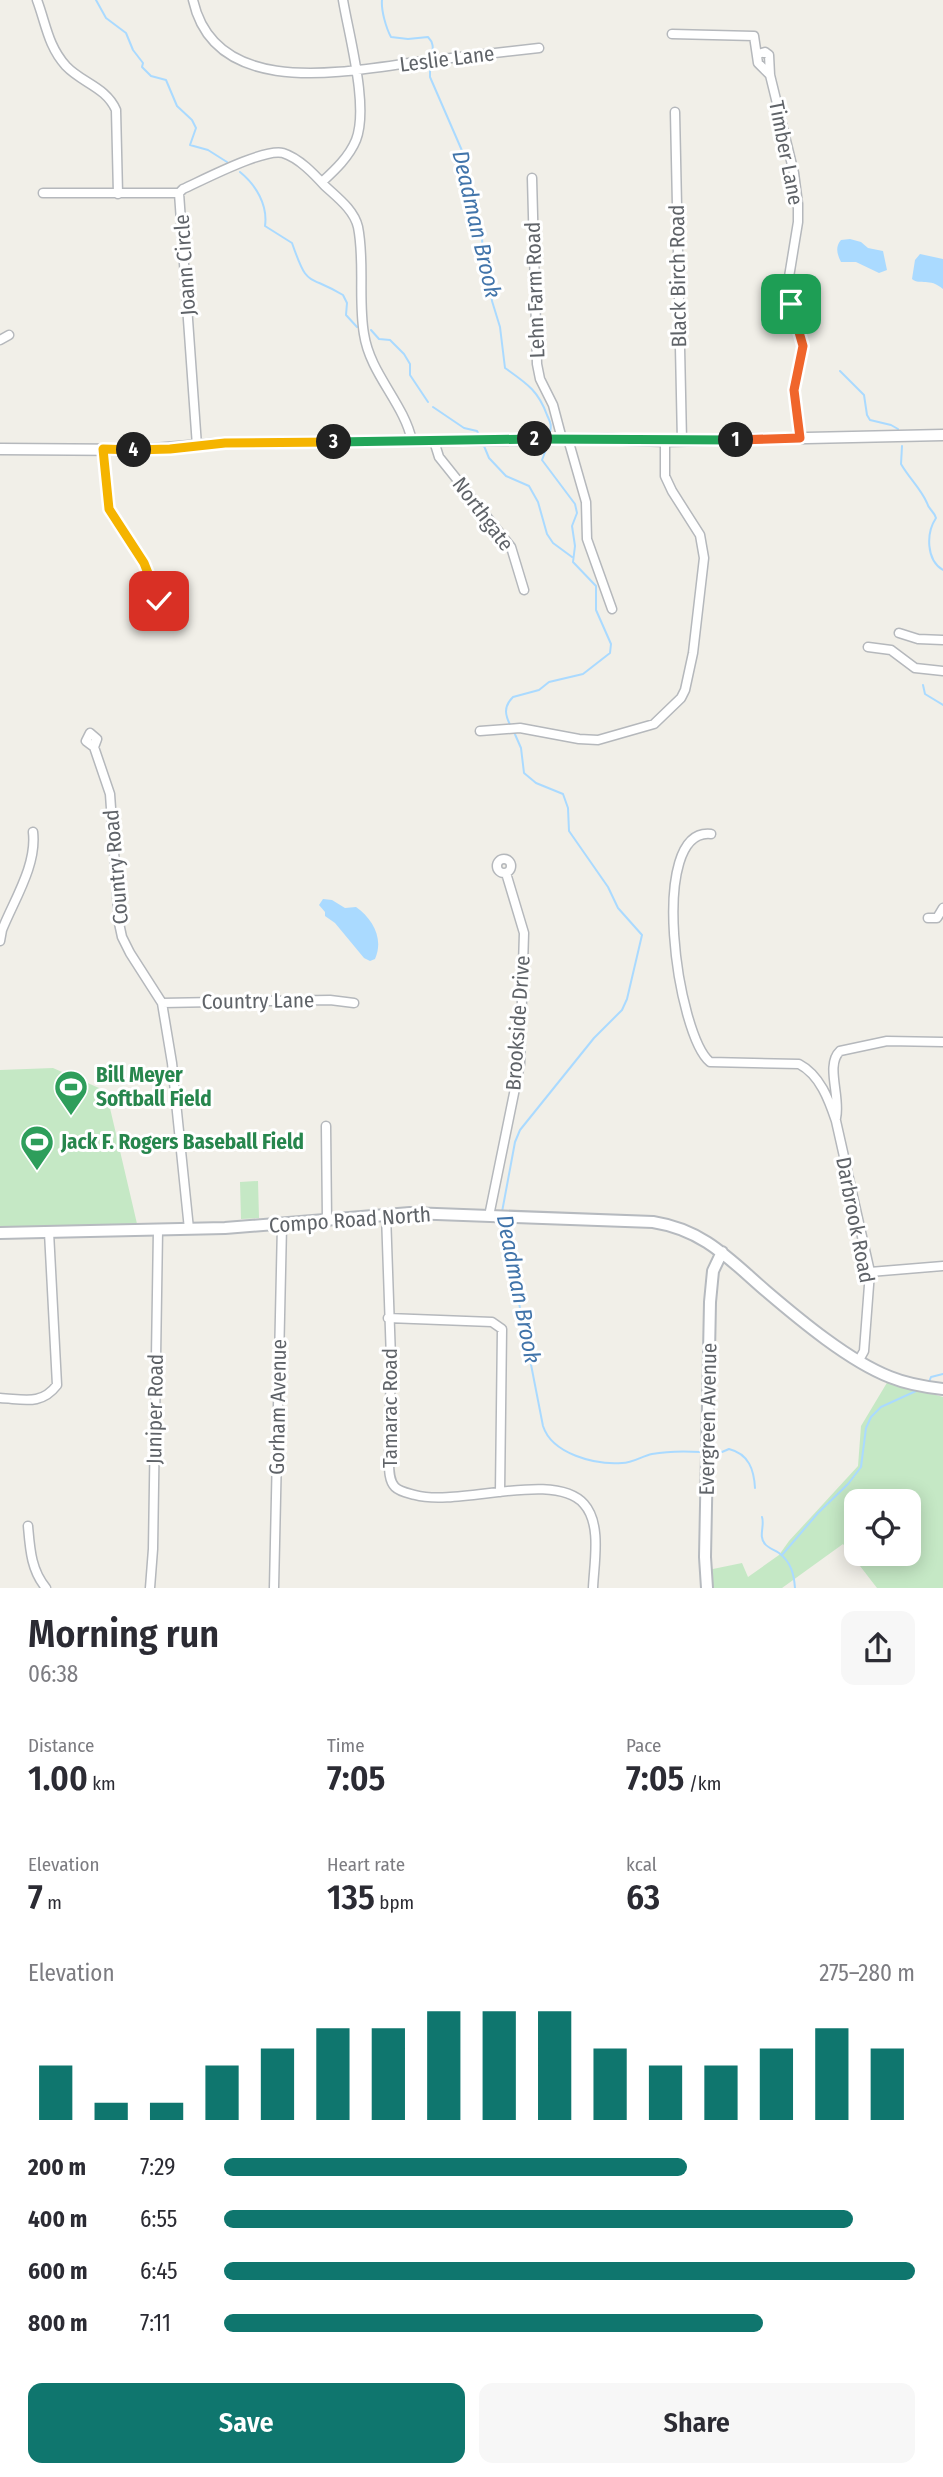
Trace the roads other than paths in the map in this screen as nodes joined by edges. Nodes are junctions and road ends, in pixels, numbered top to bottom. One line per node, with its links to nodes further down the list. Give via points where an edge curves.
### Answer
1 (37, 0): 12 (street, via 53,48 71,70 111,99 116,110)
2 (193, 0): 6 (street, Leslie Lane, via 202,29 238,59 281,72)
3 (343, 0): 6 (street)
4 (672, 34): 16 (street, Timber Lane, via 751,35 770,60 797,204 789,286 803,346 794,390)
5 (539, 48): 6 (street, Leslie Lane)
6 (355, 72): 9 (street, via 361,114 356,138 344,160)
7 (675, 111): 21 (street, Black Birch Road)
8 (532, 178): 17 (street, Lehn Farm Road, via 537,364)
9 (322, 183): 11 (street, Joann Circle, via 293,158 272,153); 18 (street, Joann Circle, via 355,219 366,341)
10 (43, 193): 12 (street)
11 (179, 193): 12 (street); 22 (street, Joann Circle)
12 (118, 194)
13 (9, 335): 14 (street)
14 (0, 340)
15 (943, 435): 16 (street)
16 (800, 438): 21 (street)
17 (565, 439): 19 (street); 20 (street); 26 (street, Lehn Farm Road, via 586,502 587,539)
18 (412, 441): 19 (street); 22 (street)
19 (434, 441): 25 (street, Northgate, via 439,457 511,547)
20 (665, 441): 21 (street); 32 (street, via 665,476 700,535 704,558 683,695 646,727 598,740 538,730)
21 (682, 441)
22 (197, 446): 24 (street)
23 (0, 449): 24 (street)
24 (103, 449): 27 (street, via 112,516 144,563 159,601)
25 (524, 590)
26 (612, 609)
27 (170, 612)
28 (899, 633): 29 (street)
29 (943, 640)
30 (868, 647): 31 (street, via 891,650 915,668)
31 (943, 671)
32 (480, 732)
33 (94, 747): 40 (street, Country Road, via 110,794 122,937)
34 (33, 832): 39 (street, via 32,857)
35 (711, 834): 43 (street, Darbrook Road, via 695,837 681,854 673,911 677,964 701,1051 716,1064 803,1066 828,1097)
36 (506, 873): 46 (street, Brookside Drive, via 524,933 520,1064)
37 (943, 908): 38 (street, via 937,918)
38 (928, 918)
39 (0, 942)
40 (162, 1003): 41 (street, Country Lane); 49 (street, Country Road)
41 (354, 1003)
42 (943, 1042): 43 (street, Darbrook Road, via 887,1041 836,1054)
43 (836, 1121): 55 (street, Darbrook Road)
44 (326, 1126): 47 (street)
45 (386, 1214): 46 (main road, Compo Road North); 47 (main road, Compo Road North); 56 (street, Tamarac Road)
46 (498, 1217): 53 (main road, Compo Road North, via 653,1222 692,1232)
47 (327, 1220): 48 (main road, Compo Road North)
48 (282, 1225): 49 (main road, Compo Road North); 64 (street, Gorham Avenue)
49 (189, 1229): 50 (main road, Compo Road North)
50 (158, 1230): 51 (main road, Compo Road North); 63 (street, Juniper Road)
51 (49, 1232): 52 (main road, Compo Road North); 59 (street, via 57,1385 36,1401)
52 (0, 1233)
53 (722, 1252): 57 (main road, Compo Road North, via 788,1310); 66 (main road, Evergreen Avenue, via 713,1270 710,1317)
54 (943, 1266): 55 (street)
55 (870, 1272): 57 (street, Darbrook Road, via 864,1351)
56 (388, 1318): 60 (street, Tamarac Road, via 389,1461 394,1486 423,1497); 60 (street, via 492,1322 502,1329)
57 (859, 1360): 58 (main road, Compo Road North, via 901,1381)
58 (943, 1389)
59 (0, 1398)
60 (500, 1492): 65 (street, Tamarac Road, via 561,1491 583,1503 594,1527)
61 (29, 1526): 62 (street, via 32,1561)
62 (46, 1588)
63 (150, 1588)
64 (274, 1588)
65 (593, 1588)
66 (707, 1588)

